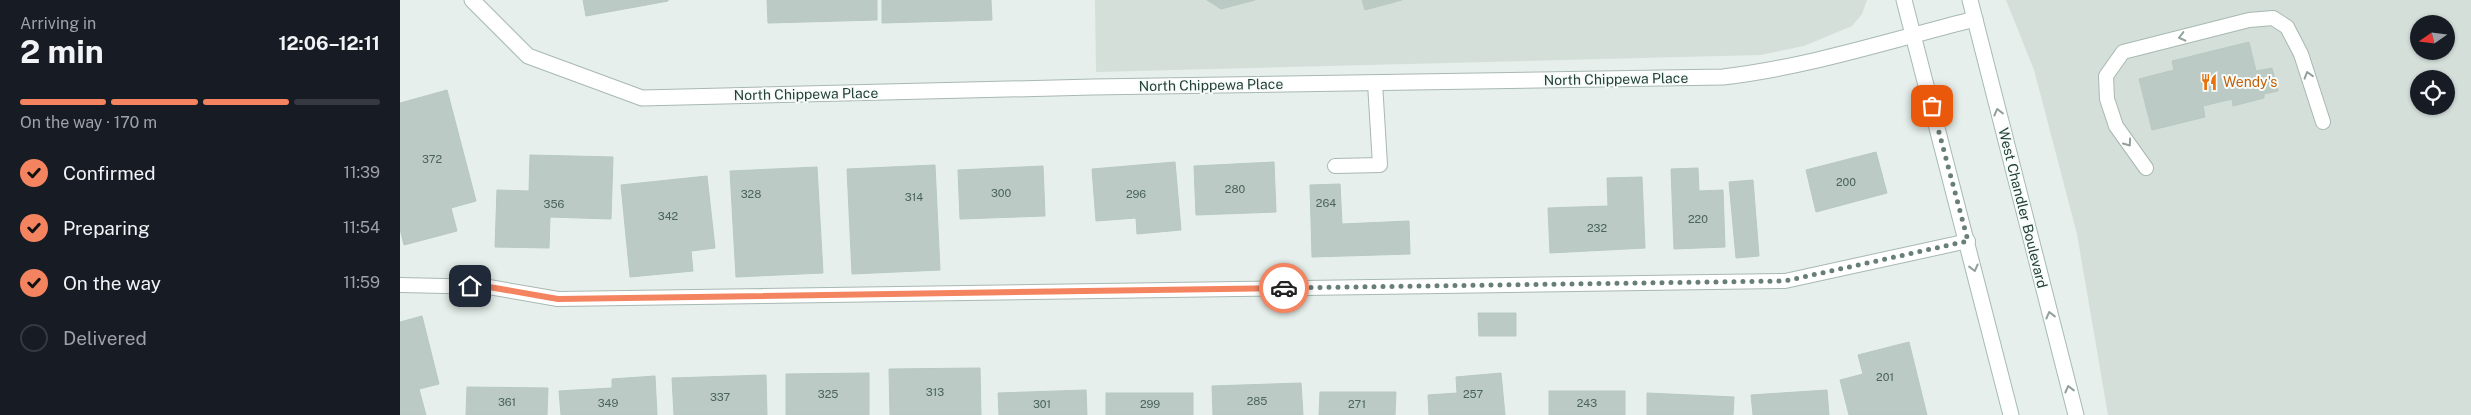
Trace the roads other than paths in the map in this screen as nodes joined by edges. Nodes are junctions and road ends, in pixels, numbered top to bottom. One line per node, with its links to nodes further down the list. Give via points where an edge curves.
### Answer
1 (472, 0): 6 (street, North Chippewa Place, via 528,56 642,98)
2 (1904, 0): 5 (street)
3 (1970, 0): 4 (street, West Chandler Boulevard)
4 (1975, 19): 5 (street, North Chippewa Place); 13 (street, West Chandler Boulevard, one-way to 4)
5 (1914, 35): 6 (street, North Chippewa Place, via 1812,63 1723,77); 10 (street)
6 (1375, 83): 8 (lane, via 1380,165)
7 (2322, 122): 9 (lane, one-way to 9, via 2301,54 2287,27 2273,18 2249,20 2122,52 2106,76 2107,99 2116,126)
8 (1335, 166)
9 (2146, 168)
10 (1968, 241): 11 (lane, via 1785,281 558,299 489,287); 12 (street, one-way to 12)
11 (400, 285)
12 (2011, 415)
13 (2076, 415)

